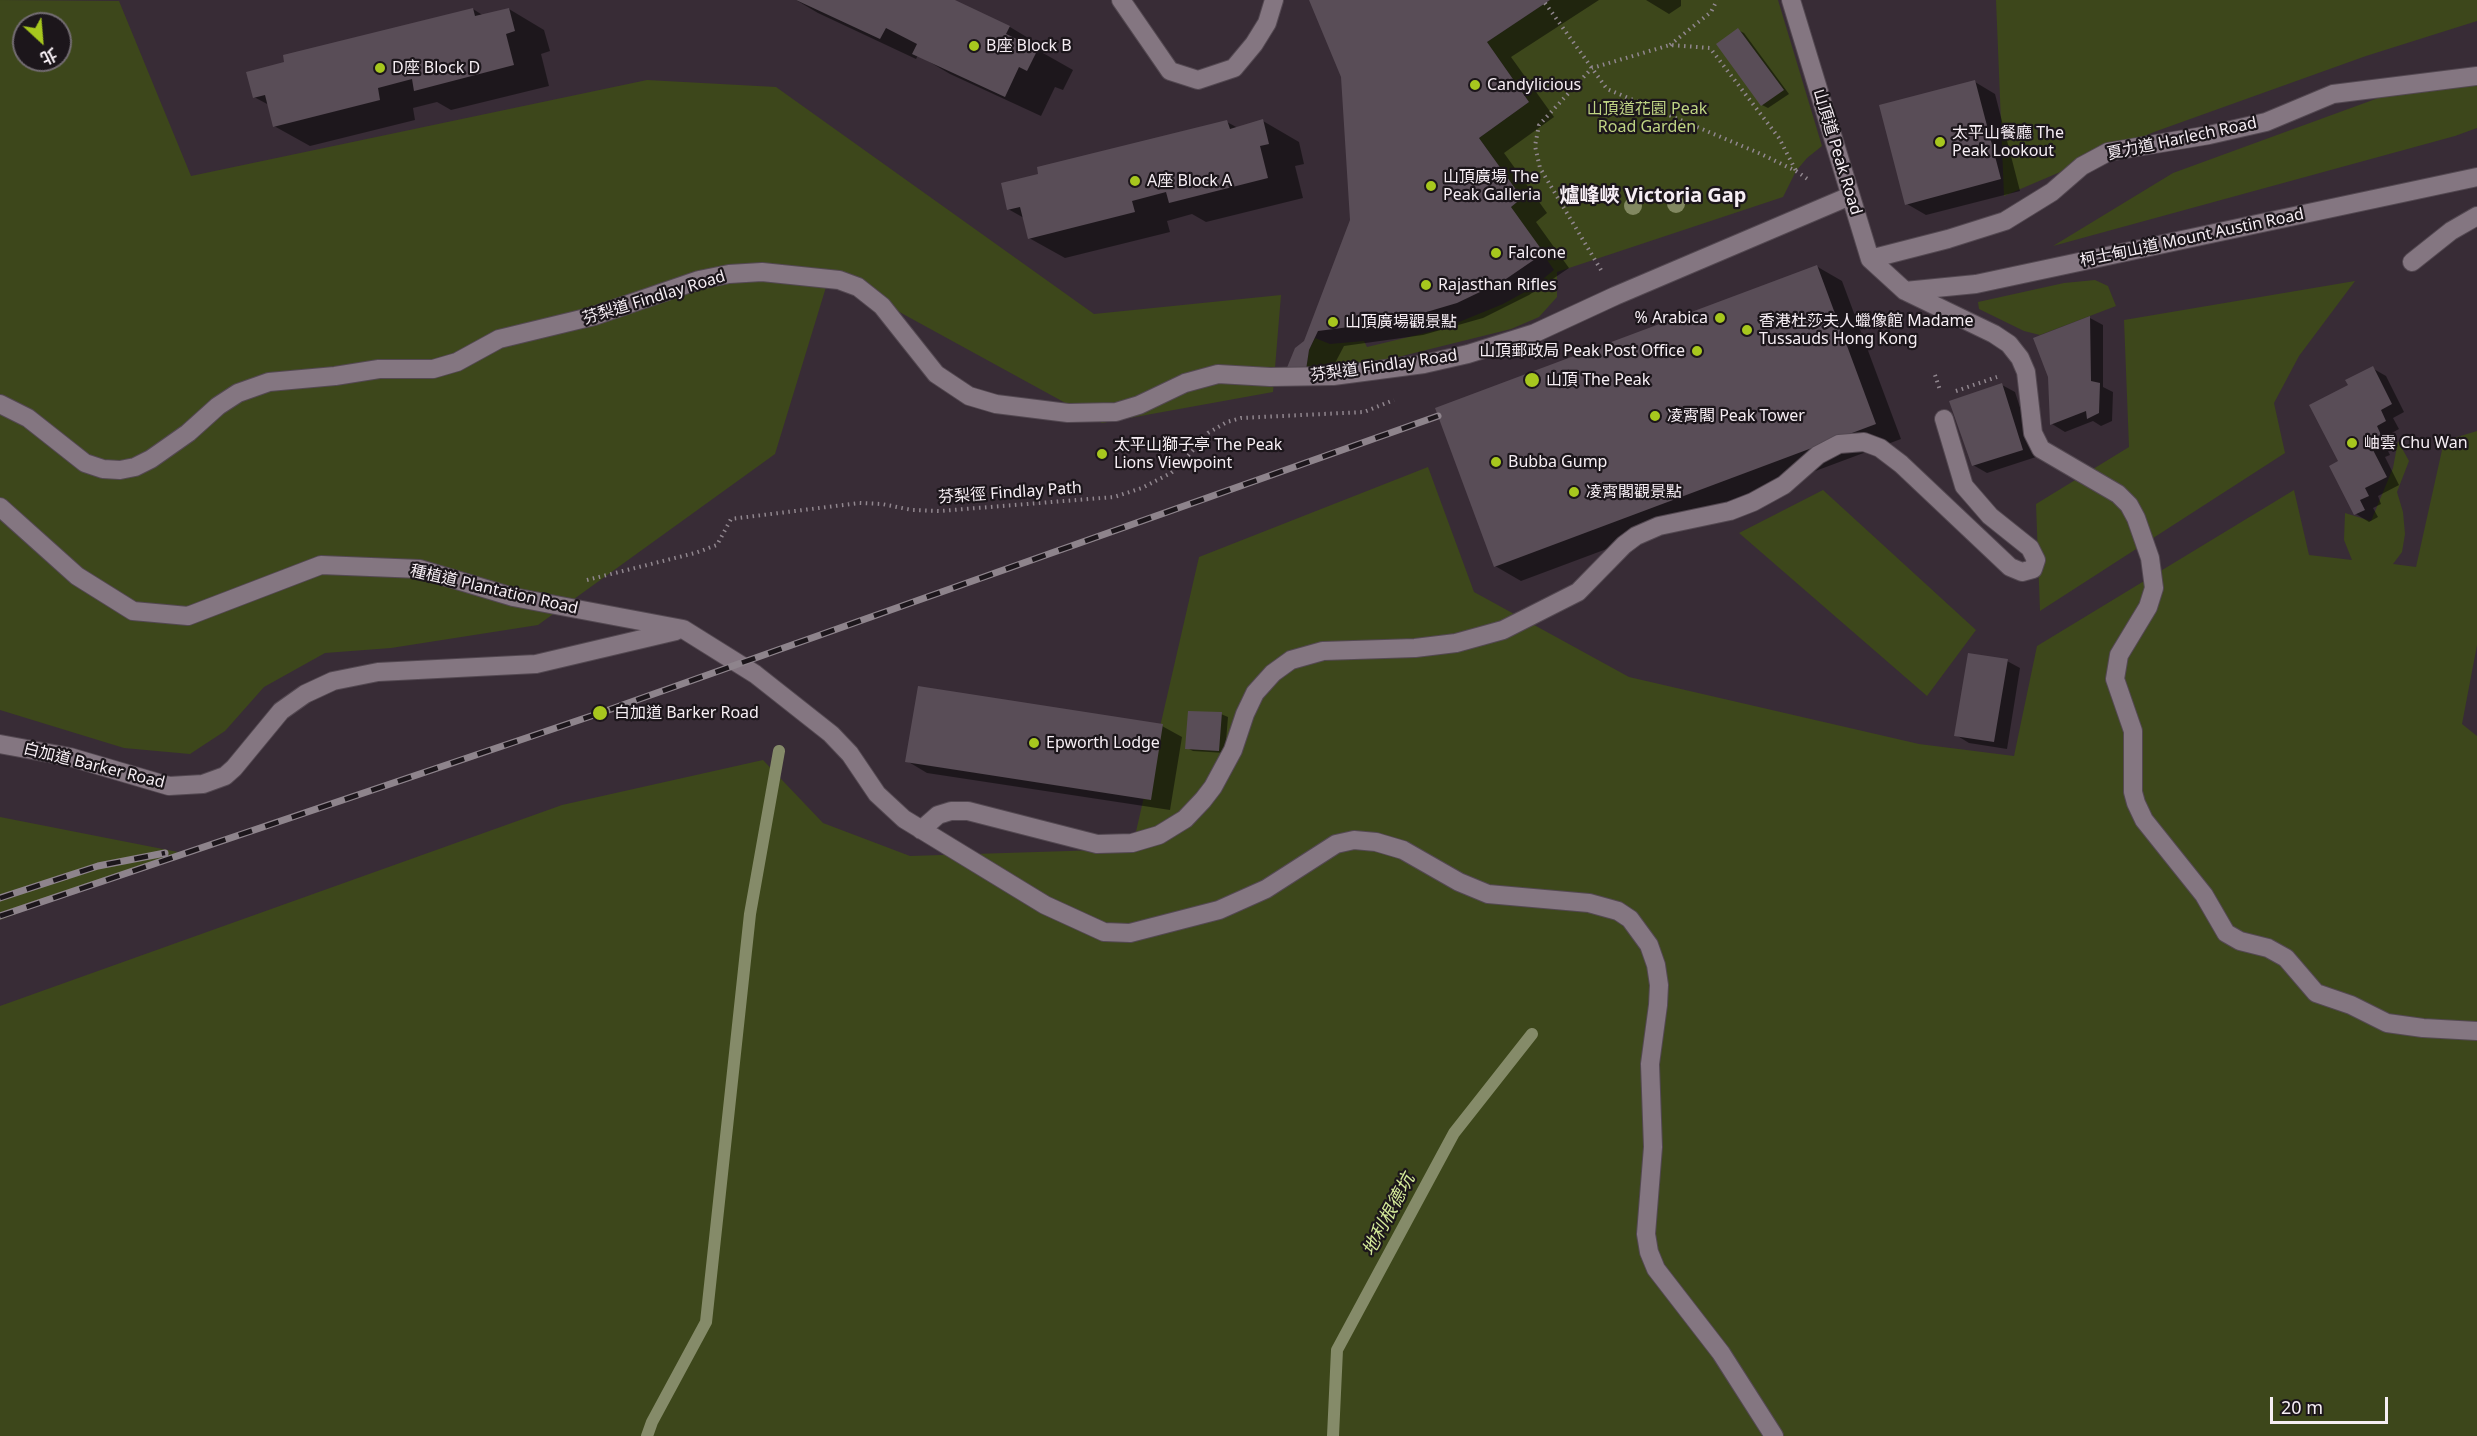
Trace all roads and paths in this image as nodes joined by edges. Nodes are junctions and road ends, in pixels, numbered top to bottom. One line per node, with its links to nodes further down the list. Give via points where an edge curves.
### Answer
1 (1120, 0): 2 (street, via 1170,71 1198,80 1234,68 1267,23)
2 (1274, 0)
3 (1717, 0): 6 (path, via 1711,12)
4 (1791, 0): 10 (street, 山頂道 Peak Road)
5 (1545, 3): 7 (path)
6 (1670, 45): 7 (path); 7 (path, via 1710,48 1779,138 1796,171 1607,89)
7 (1592, 68): 15 (path, via 1539,125 1535,146 1540,168)
8 (2477, 76): 12 (street, 夏力道 Harlech Road, via 2333,94 2266,122 2108,152 2082,165 2052,192 2005,221)
9 (2477, 177): 14 (street, 柯士甸山道 Mount Austin Road, via 1976,284)
10 (1850, 196): 12 (street, 山頂道 Peak Road); 15 (street, 芬梨道 Findlay Road)
11 (2477, 216): 13 (street)
12 (1870, 259): 14 (street, 山頂道 Peak Road)
13 (2412, 262)
14 (1905, 291): 27 (street, 山頂道 Peak Road, via 2009,344 2026,372 2033,432 2041,449 2114,491 2132,511 2150,558 2154,588 2116,666 2118,690 2133,731 2133,792 2144,820 2208,901 2223,930 2240,941 2268,948 2286,958 2320,996 2351,1005 2374,1018 2408,1026)
15 (1615, 296): 20 (street, 芬梨道 Findlay Road, via 1535,333 1468,354 1333,376 1218,374 1185,383 1128,409 1105,413 1016,407 969,396 936,374 882,306 858,287 839,280 762,272 707,279 579,321 499,339 457,362 433,369 379,369 269,382 238,393 150,459 120,470 85,463 28,418)
16 (1935, 375): 18 (path)
17 (2004, 375): 18 (path)
18 (1942, 396): 21 (path)
19 (1401, 397): 23 (path, 芬梨徑 Findlay Path, via 1364,412 1227,422 1208,433 1171,473 1114,497 940,511 859,503 731,519 717,544)
20 (0, 404)
21 (1944, 419): 26 (street, via 1968,491 1990,516 2030,548 2036,560 2033,569 2022,572 2010,567 1880,448 1864,442 1839,444 1818,455 1784,485 1753,502 1730,511 1659,526 1636,536 1578,592 1503,630 1456,644 1323,651 1291,660 1255,693 1233,750 1203,800 1185,819 1159,836 1124,844 1097,844 968,811 938,816)
22 (0, 507): 24 (street, 種植道 Plantation Road, via 76,576 133,611 188,616 321,565 420,569 513,597)
23 (582, 581)
24 (683, 629): 25 (street, 白加道 Barker Road, via 536,664 378,672 333,681 287,706 234,768 203,784 169,786 70,757); 26 (street, 種植道 Plantation Road, via 754,674 831,734 877,794)
25 (0, 744)
26 (921, 830): 28 (street, 種植道 Plantation Road, via 1045,905 1112,934 1187,920 1246,900 1336,844 1354,840 1403,850 1488,894 1600,905 1625,915 1649,945 1659,985 1650,1074 1653,1147 1648,1252 1656,1269 1721,1353)
27 (2477, 1031)
28 (1774, 1436)

